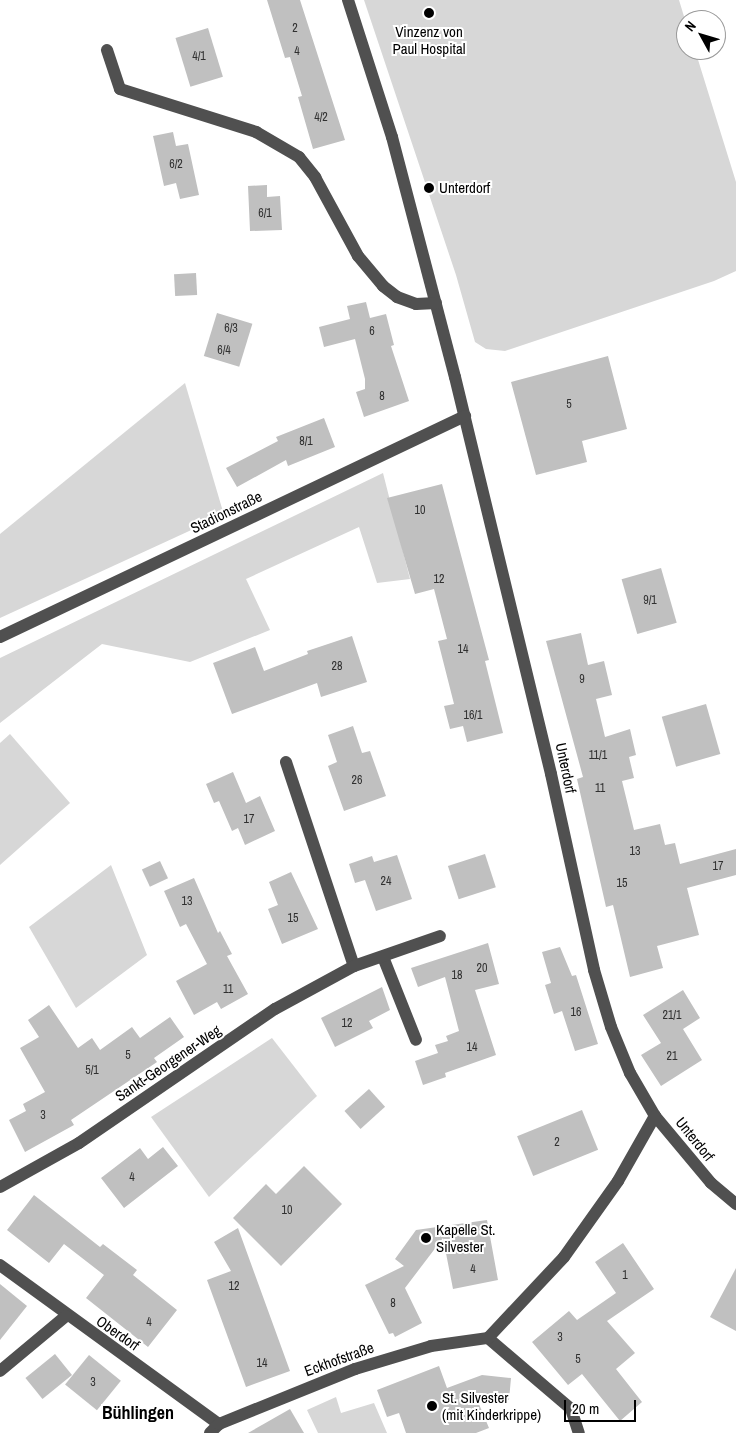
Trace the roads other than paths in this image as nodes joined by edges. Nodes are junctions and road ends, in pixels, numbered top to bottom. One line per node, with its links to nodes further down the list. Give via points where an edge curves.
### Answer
1 (348, 0): 3 (street, Unterdorf, via 392,137)
2 (107, 50): 3 (street, via 120,90 256,132 299,157 315,177 358,256 383,286 397,297 416,304)
3 (436, 302): 4 (street, Unterdorf)
4 (465, 416): 5 (street, Stadionstraße); 11 (street, Unterdorf, via 551,774 594,970 611,1027 630,1073)
5 (0, 637)
6 (286, 762): 9 (street)
7 (440, 936): 8 (street, Sankt-Georgener-Weg)
8 (383, 957): 9 (street, Sankt-Georgener-Weg); 10 (street)
9 (354, 966): 12 (street, Sankt-Georgener-Weg, via 275,1009 79,1144)
10 (416, 1040)
11 (656, 1116): 13 (street, Unterdorf, via 704,1176); 16 (street, via 618,1181 564,1258)
12 (0, 1187)
13 (736, 1204)
14 (0, 1265): 15 (street, Oberdorf)
15 (66, 1316): 17 (street); 18 (street, Oberdorf)
16 (488, 1338): 18 (street, Eckhofstraße, via 431,1346 355,1369); 19 (street, via 571,1409)
17 (0, 1371)
18 (215, 1429)
19 (579, 1433)

